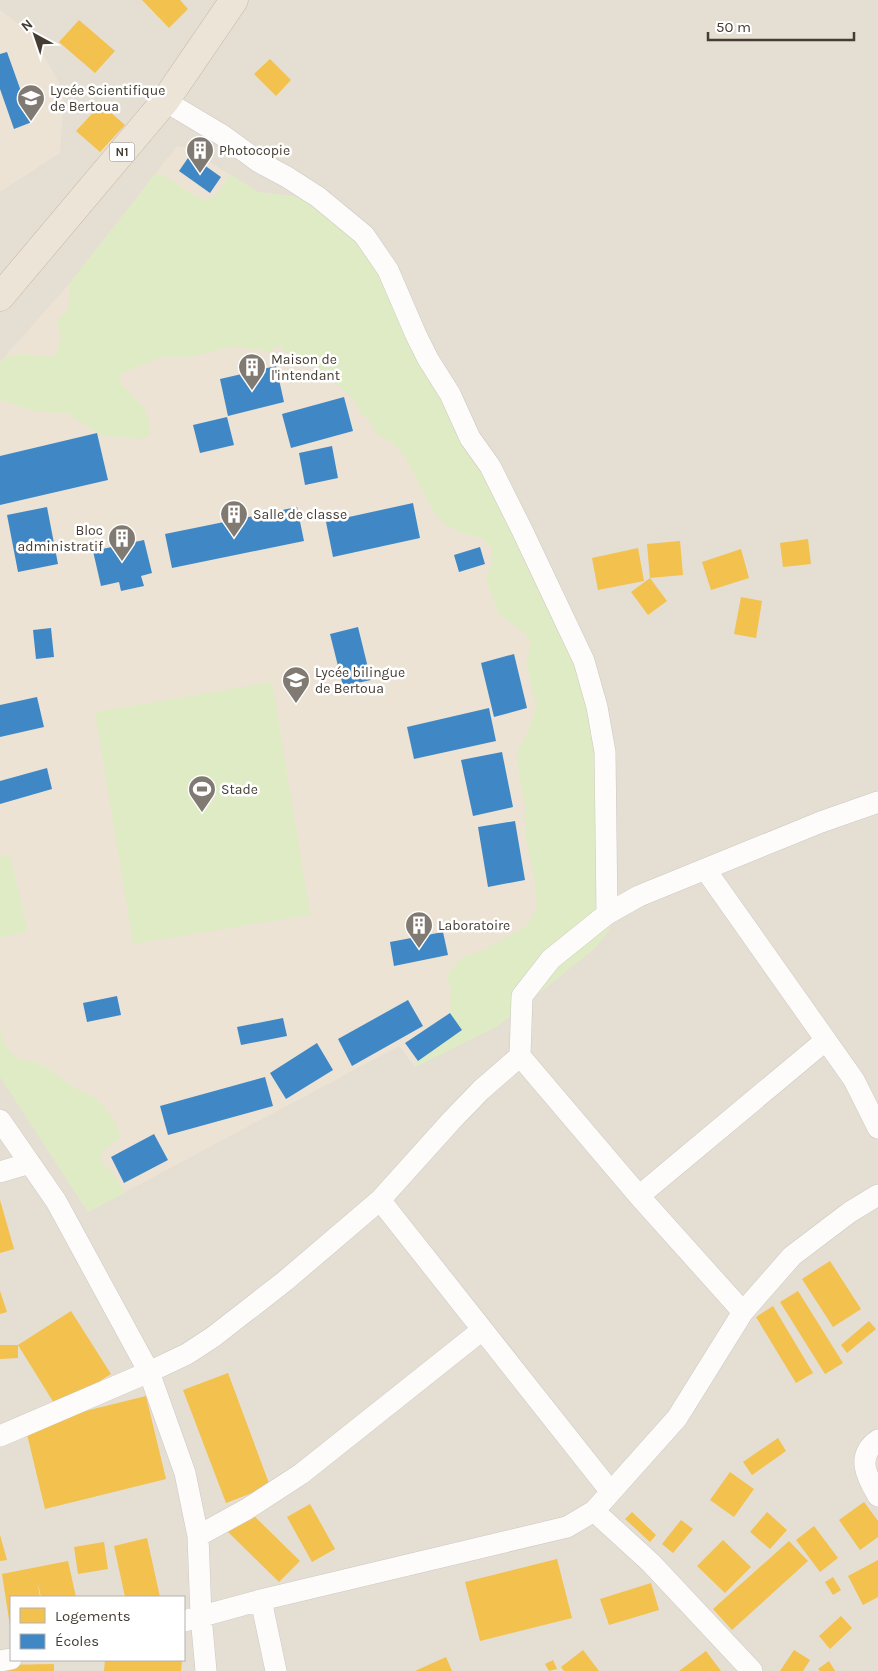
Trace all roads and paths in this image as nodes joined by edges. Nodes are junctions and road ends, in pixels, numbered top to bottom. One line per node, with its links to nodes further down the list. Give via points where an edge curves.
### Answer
1 (234, 0): 2 (highway, N1)
2 (165, 101): 3 (highway, N1); 6 (street, via 324,202 364,235 388,270 428,359 450,394 470,438 490,466 584,661 605,752)
3 (0, 297)
4 (878, 802): 5 (street)
5 (705, 869): 6 (street, via 639,896); 7 (street)
6 (607, 914): 8 (street, via 551,959 522,996)
7 (826, 1040): 10 (street, via 854,1080); 13 (street)
8 (520, 1056): 13 (street); 15 (street, via 481,1090)
9 (0, 1120): 11 (street)
10 (878, 1128)
11 (30, 1163): 12 (street); 18 (street, via 56,1201)
12 (0, 1172)
13 (639, 1196): 16 (street)
14 (878, 1196): 16 (street, via 850,1212 792,1256)
15 (380, 1200): 17 (street); 18 (street, via 213,1337)
16 (743, 1312): 21 (street, via 677,1418)
17 (482, 1330): 21 (street); 24 (street, via 301,1474)
18 (149, 1372): 19 (street); 24 (street, via 185,1473)
19 (0, 1436)
20 (878, 1440): 22 (street, via 865,1456 866,1474)
21 (611, 1492): 23 (street)
22 (878, 1496)
23 (594, 1511): 25 (street, via 567,1527); 29 (street, via 651,1563)
24 (198, 1536): 26 (street)
25 (262, 1600): 26 (street); 28 (street)
26 (192, 1619): 27 (street)
27 (206, 1671)
28 (276, 1671)
29 (752, 1671)

